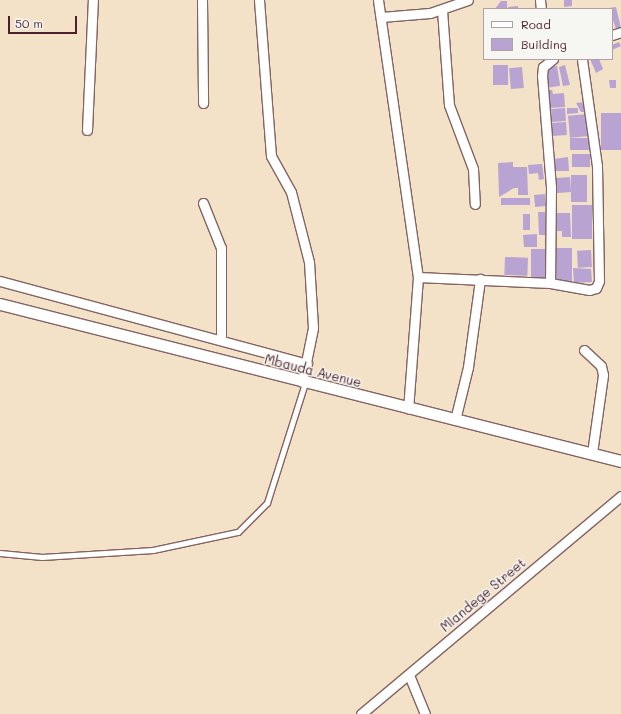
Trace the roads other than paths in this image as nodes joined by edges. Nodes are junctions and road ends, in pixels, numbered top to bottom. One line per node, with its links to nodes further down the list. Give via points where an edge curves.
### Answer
1 (93, 0): 11 (street)
2 (202, 0): 10 (street)
3 (259, 0): 21 (street, via 271,156 291,192 309,262 313,328)
4 (378, 0): 7 (street)
5 (468, 0): 6 (street)
6 (442, 10): 7 (street); 13 (street, via 449,105 473,168)
7 (382, 17): 14 (street)
8 (550, 60): 17 (street, via 542,76 551,187)
9 (582, 60): 17 (street, via 597,166 599,281 589,290)
10 (203, 103)
11 (87, 130)
12 (203, 203): 19 (street, via 222,248)
13 (475, 204)
14 (418, 277): 15 (street); 23 (street)
15 (480, 279): 17 (street); 24 (street, via 468,367)
16 (0, 281): 19 (street)
17 (550, 283)
18 (0, 304): 22 (street, Mbauda Avenue)
19 (221, 340): 21 (street)
20 (584, 350): 25 (street, via 598,361 603,374)
21 (307, 364): 22 (street)
22 (303, 383): 23 (street, Mbauda Avenue); 28 (lane, via 268,503 238,532 153,550 42,557)
23 (408, 409): 24 (street, Mbauda Avenue)
24 (455, 420): 25 (street, Mbauda Avenue)
25 (592, 453): 26 (street, Mbauda Avenue)
26 (621, 461)
27 (621, 496): 29 (street, Mlandege Street)
28 (0, 553)
29 (409, 675): 30 (street, Mlandege Street); 31 (street)
30 (361, 714)
31 (425, 714)

